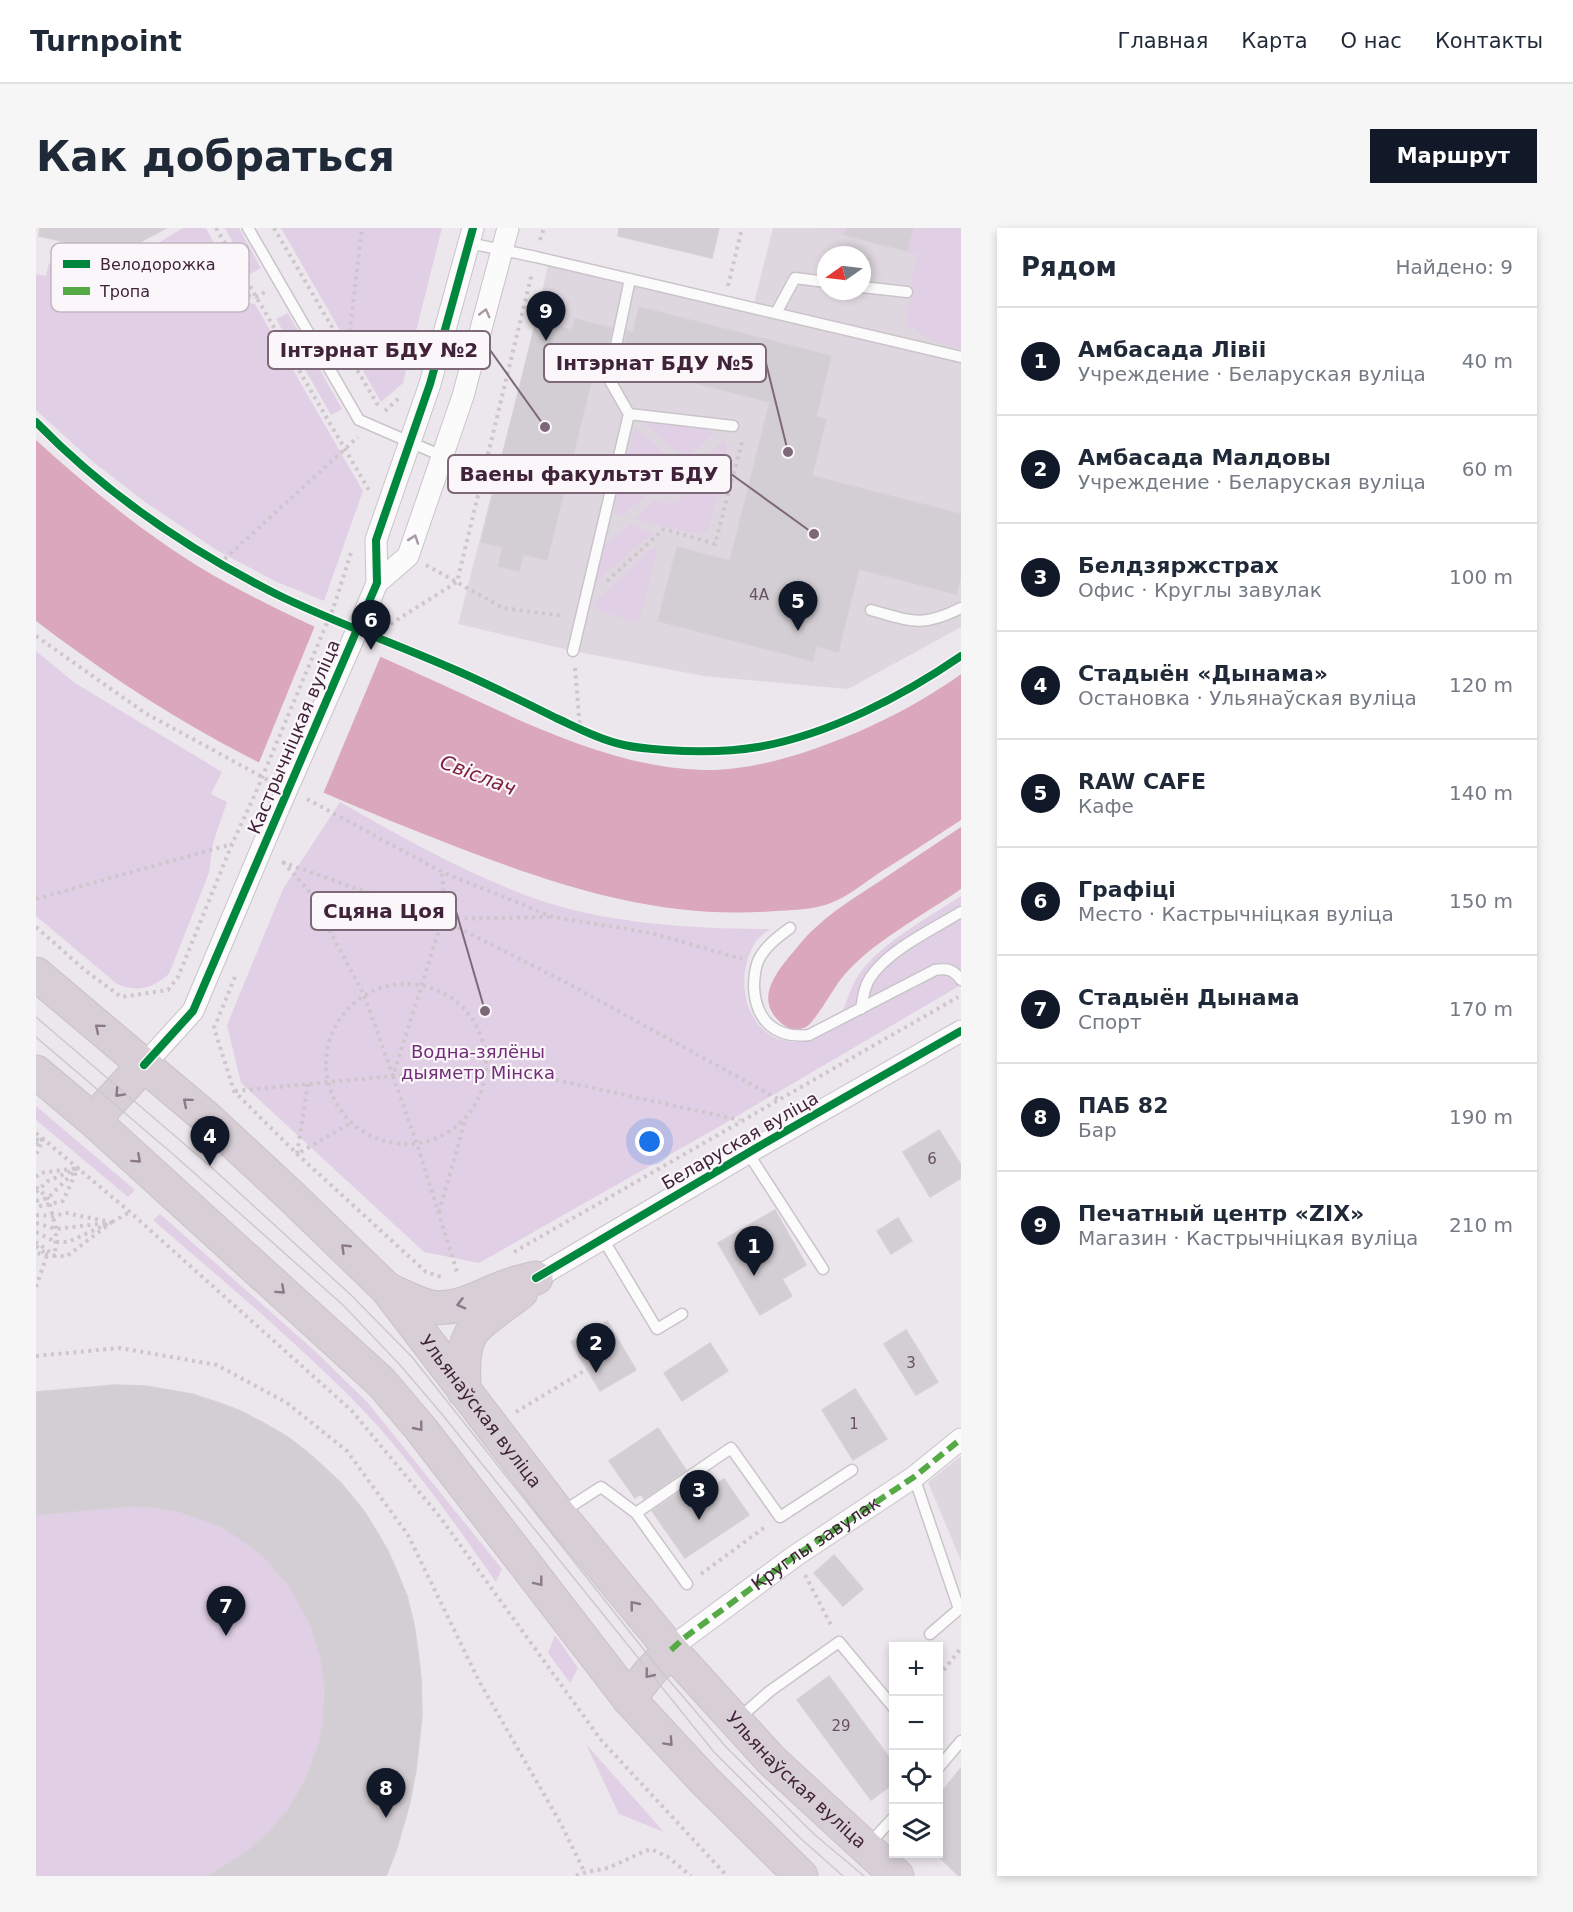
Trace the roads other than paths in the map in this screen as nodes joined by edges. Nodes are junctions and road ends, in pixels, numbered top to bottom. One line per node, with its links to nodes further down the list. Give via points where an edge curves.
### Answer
1 (248, 228): 13 (lane, via 359,420)
2 (508, 228): 4 (street, Кастрычніцкая вуліца)
3 (471, 236): 4 (lane); 13 (street, Кастрычніцкая вуліца)
4 (502, 250): 5 (lane); 14 (street, Кастрычніцкая вуліца, one-way to 4, via 463,396)
5 (630, 279): 9 (lane); 11 (lane, via 609,379)
6 (817, 281): 9 (lane, via 795,278)
7 (871, 287): 8 (lane)
8 (907, 292)
9 (776, 313): 10 (lane)
10 (961, 357)
11 (629, 414): 12 (lane); 18 (lane)
12 (733, 426)
13 (410, 442): 14 (lane); 15 (street, Кастрычніцкая вуліца, via 376,540)
14 (442, 456): 15 (street, Кастрычніцкая вуліца, one-way to 14, via 408,556)
15 (377, 583): 25 (street, Кастрычніцкая вуліца, bridge, via 193,1011)
16 (961, 608): 17 (lane, via 941,618 914,622)
17 (871, 610)
18 (573, 651)
19 (961, 912): 23 (lane, via 876,970 869,979)
20 (790, 928): 23 (lane, via 765,950 757,963 754,989 759,1012 769,1026 782,1033 809,1035)
21 (36, 974): 25 (main road, Ульянаўская вуліца, one-way to 21)
22 (961, 980): 23 (lane, via 955,972 935,970)
23 (861, 1009)
24 (961, 1030): 28 (street, Беларуская вуліца)
25 (144, 1065): 27 (main road, one-way to 27); 32 (main road, Ульянаўская вуліца, one-way to 25, via 208,1119)
26 (36, 1072): 27 (main road)
27 (93, 1120): 43 (main road, one-way to 43, via 381,1382)
28 (748, 1153): 29 (street, Беларуская вуліца); 30 (lane)
29 (603, 1239): 31 (street, Беларуская вуліца); 33 (lane, via 657,1329)
30 (823, 1269)
31 (536, 1278): 32 (main road, one-way to 32, via 445,1308 431,1307); 34 (main road, via 473,1330 464,1360)
32 (387, 1289): 34 (main road, Ульянаўская вуліца)
33 (682, 1314)
34 (464, 1391): 39 (main road, Ульянаўская вуліца)
35 (961, 1439): 37 (street, Круглы завулак)
36 (852, 1470): 38 (lane, via 780,1517 731,1448)
37 (914, 1477): 41 (lane, via 959,1609); 42 (street, Круглы завулак, via 795,1556)
38 (636, 1513): 39 (lane, via 601,1487); 40 (lane)
39 (559, 1514): 42 (main road, Ульянаўская вуліца, one-way to 39)
40 (687, 1584)
41 (930, 1634)
42 (671, 1650): 43 (main road, one-way to 43); 45 (main road, Ульянаўская вуліца)
43 (629, 1699): 50 (main road, one-way to 50)
44 (889, 1702): 45 (lane, via 839,1642 770,1691)
45 (736, 1721): 49 (main road, Ульянаўская вуліца, via 772,1761)
46 (961, 1741): 47 (lane)
47 (943, 1762)
48 (889, 1822): 49 (lane)
49 (866, 1847): 51 (main road, Ульянаўская вуліца)
50 (801, 1876)
51 (897, 1876)

